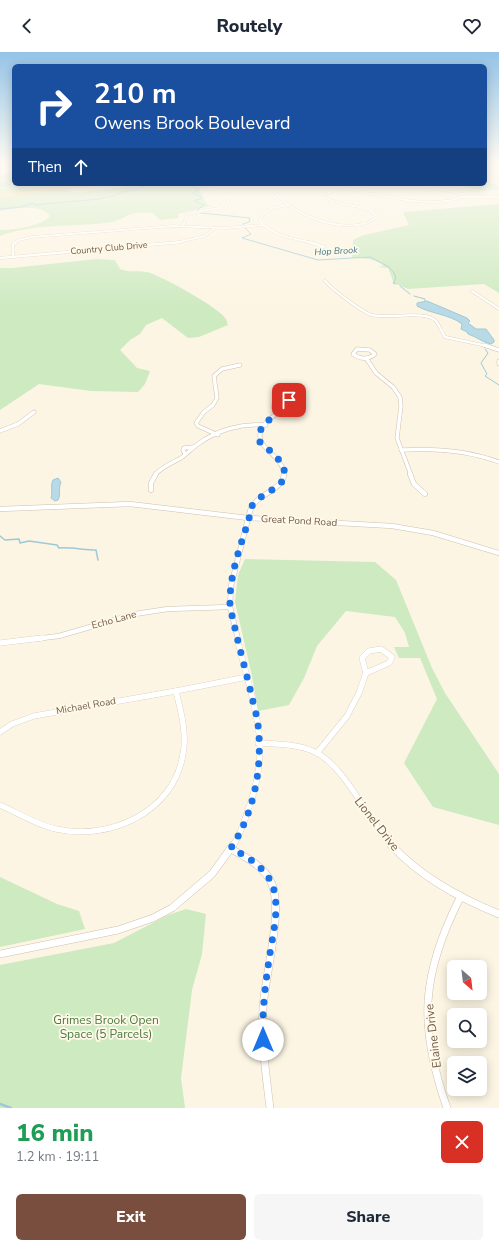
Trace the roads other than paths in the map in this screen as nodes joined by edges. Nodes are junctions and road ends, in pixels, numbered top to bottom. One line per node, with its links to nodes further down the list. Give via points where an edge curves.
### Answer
1 (197, 211): 6 (street, via 186,215)
2 (266, 211): 5 (street, via 260,221)
3 (296, 211): 4 (street, via 308,218 359,225 374,220 376,215)
4 (370, 211)
5 (262, 225): 7 (street); 8 (street, via 282,235)
6 (183, 226): 7 (street); 9 (street, via 27,238 13,244)
7 (214, 228): 9 (street, Country Club Drive, via 205,236 178,243)
8 (324, 247)
9 (13, 256): 10 (street, Country Club Drive)
10 (0, 258)
11 (325, 281): 14 (street, via 335,291 371,315 426,316 435,320 445,337 480,343)
12 (472, 291): 13 (street)
13 (499, 308)
14 (499, 350)
15 (366, 358): 15 (street, via 374,356 375,353 364,349 353,352 356,357); 24 (street, via 376,373 393,387 400,397 402,406 397,438)
16 (499, 361): 18 (street)
17 (240, 364): 23 (street, via 216,373 216,400 196,423)
18 (499, 364)
19 (34, 412): 22 (street, via 17,426)
20 (276, 414): 20 (street, via 290,406 292,401 277,400 273,406); 21 (street)
21 (266, 425): 23 (street, via 245,424); 29 (street, via 260,434 260,442 282,463 285,475 278,486 252,506)
22 (0, 431)
23 (218, 435): 26 (street, via 194,447 184,448 185,454 152,478)
24 (401, 450): 25 (street, via 456,450); 27 (street, via 414,484)
25 (499, 462)
26 (151, 490)
27 (424, 494)
28 (0, 509): 29 (street, Great Pond Road, via 144,505)
29 (249, 518): 30 (street, Great Pond Road, via 414,528); 31 (street, via 232,573)
30 (499, 553)
31 (230, 606): 32 (street, Echo Lane, via 135,614 59,636); 34 (street)
32 (0, 643)
33 (366, 673): 33 (street, via 389,663 392,657 386,650 376,649 368,652 362,658); 38 (street, via 347,716)
34 (247, 677): 35 (street, Michael Road); 37 (street, via 258,726)
35 (176, 691): 36 (street, Michael Road, via 34,716 19,720); 39 (street, via 184,729 183,761 172,787 160,802 144,814 105,830 76,831 46,826)
36 (0, 732)
37 (258, 744): 38 (street, Lionel Drive, via 281,744); 40 (street, via 258,772 252,802 239,836)
38 (318, 753): 41 (street, Lionel Drive, via 335,767 393,848 421,872)
39 (0, 805)
40 (231, 848): 43 (street, via 212,874 195,890 172,908 152,918 118,930); 44 (street, via 265,872 275,896 262,1028)
41 (461, 896): 42 (street, Lionel Drive); 45 (street, Elaine Drive, via 445,929 432,967 427,1012 433,1055)
42 (499, 914)
43 (0, 954)
44 (270, 1108)
45 (447, 1108)

